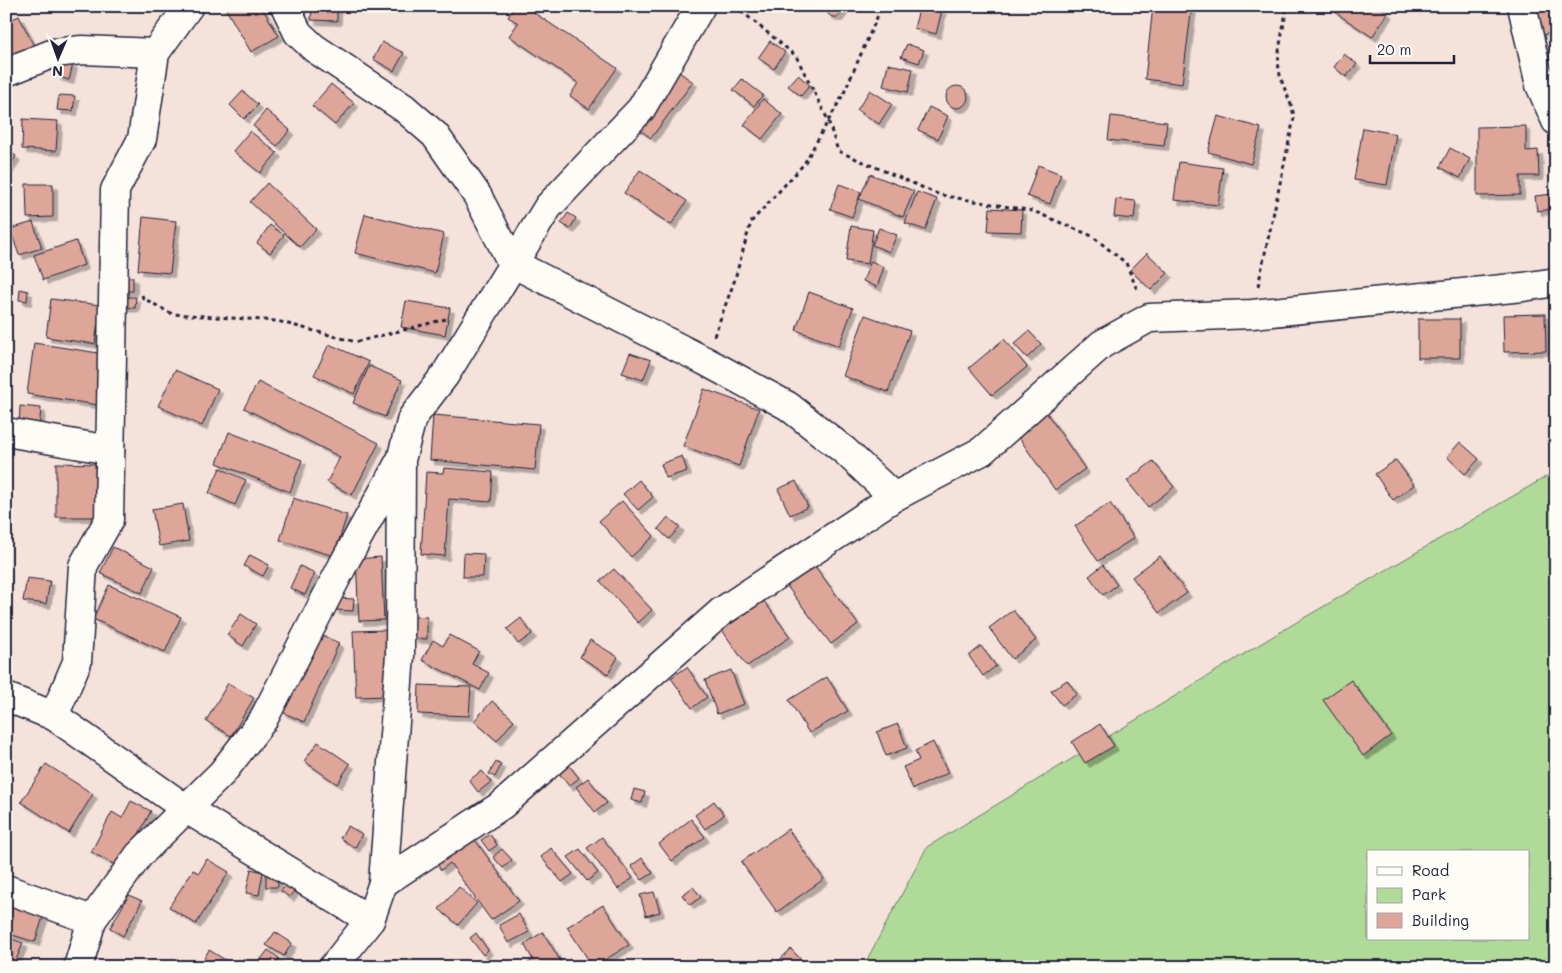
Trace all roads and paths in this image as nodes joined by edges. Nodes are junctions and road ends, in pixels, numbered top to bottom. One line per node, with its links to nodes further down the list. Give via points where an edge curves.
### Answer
1 (189, 6): 8 (street)
2 (285, 6): 12 (street, via 298,33 314,48 404,108 435,135 477,195)
3 (701, 6): 12 (street, via 641,109 548,207)
4 (735, 6): 10 (path, via 796,56)
5 (882, 6): 10 (path, via 844,93)
6 (1287, 6): 16 (path, via 1278,57 1294,118)
7 (1522, 6): 11 (street, via 1540,85)
8 (155, 53): 9 (street, via 82,50 54,53); 20 (street, via 142,139 115,190)
9 (6, 72)
10 (828, 120): 17 (path, via 838,151 940,195 1034,211 1092,236 1126,264); 18 (path, via 804,164 751,222 734,282)
11 (1556, 121)
12 (512, 263): 15 (street); 18 (street)
13 (1556, 282): 16 (street, via 1523,288)
14 (141, 289): 15 (path, via 143,298 172,314 277,321 356,342)
15 (486, 309): 21 (street, via 445,375 412,418)
16 (1252, 314): 17 (street)
17 (1149, 318): 22 (street, via 1102,344 982,451)
18 (705, 361): 22 (street, via 788,406 845,451)
19 (6, 432): 20 (street)
20 (110, 450): 24 (street, via 109,520 83,566 77,662)
21 (401, 460): 25 (street, via 263,720 222,773); 26 (street, via 400,655)
22 (894, 497): 26 (street, via 720,612 502,805)
23 (6, 697): 24 (street)
24 (54, 716): 25 (street)
25 (185, 808): 28 (street, via 139,855); 29 (street)
26 (383, 883): 29 (street)
27 (6, 888): 28 (street)
28 (92, 920): 30 (street)
29 (370, 920): 31 (street)
30 (78, 967)
31 (333, 967)

